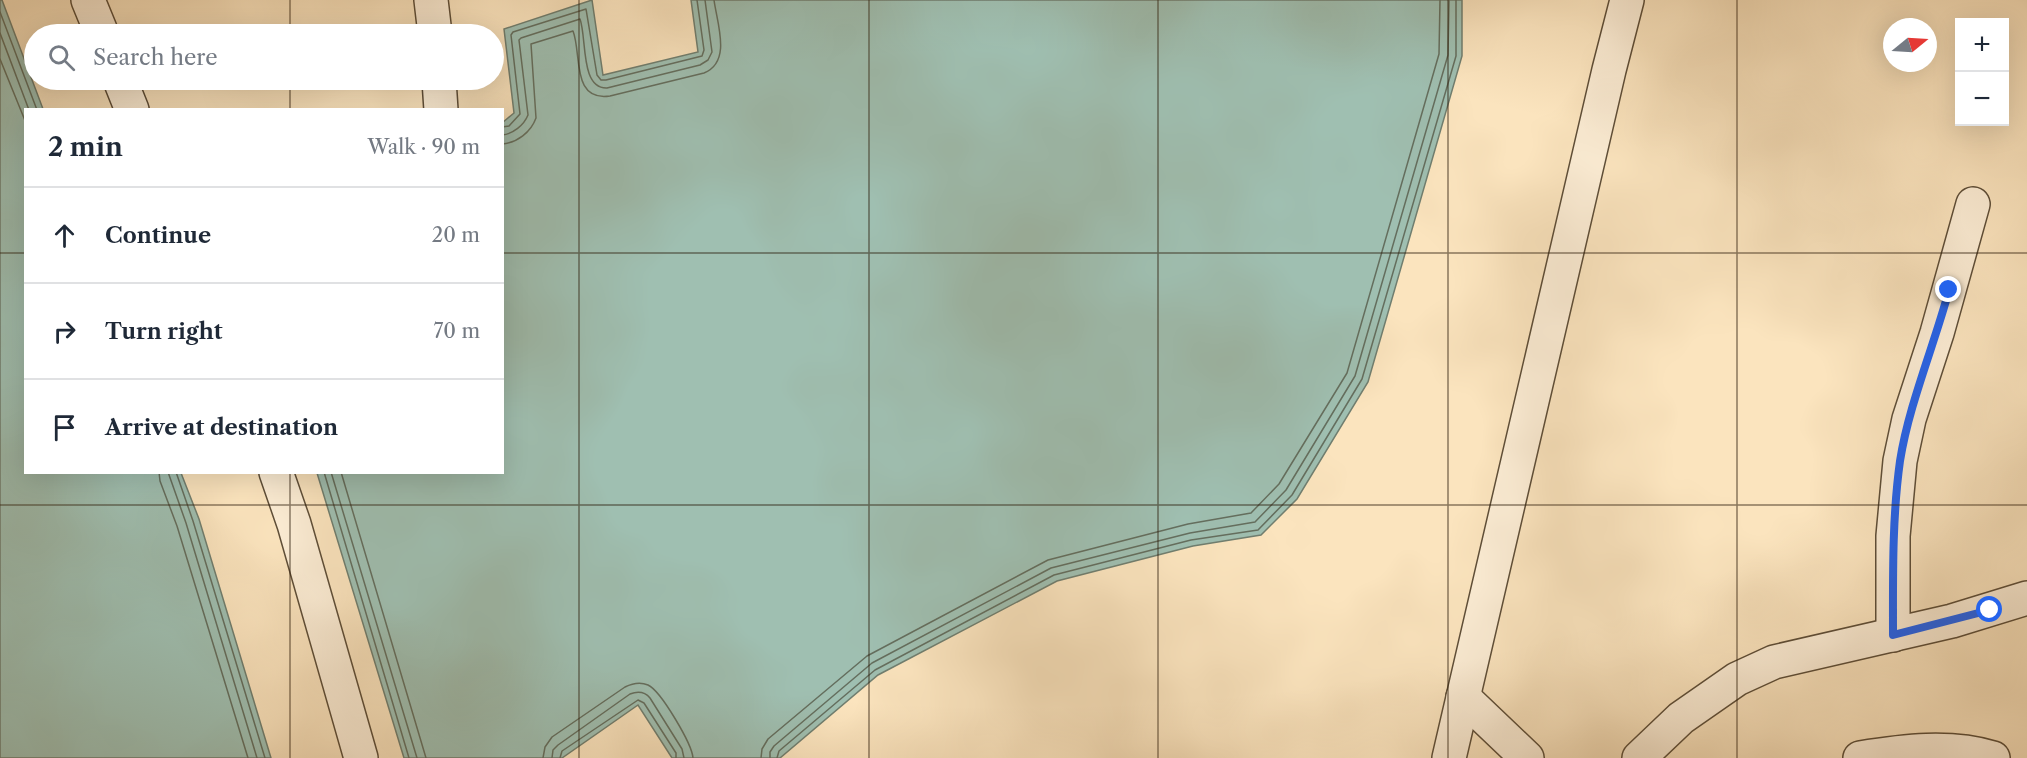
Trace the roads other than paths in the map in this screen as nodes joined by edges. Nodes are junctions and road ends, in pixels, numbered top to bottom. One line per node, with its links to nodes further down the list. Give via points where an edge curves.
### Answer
1 (88, 0): 4 (street)
2 (431, 0): 5 (street)
3 (1627, 0): 14 (street)
4 (98, 24)
5 (434, 24)
6 (124, 90): 8 (street)
7 (440, 90): 9 (street)
8 (131, 108)
9 (441, 108)
10 (1973, 204): 13 (street, via 1900,461 1893,536)
11 (277, 474): 15 (street)
12 (2027, 598): 13 (street)
13 (1893, 635): 18 (street, via 1774,662 1737,679 1681,718)
14 (1463, 697): 16 (street); 17 (street)
15 (361, 758)
16 (1449, 758)
17 (1527, 758)
18 (1639, 758)
19 (1860, 758): 20 (street, via 1900,751 1942,750)
20 (1994, 758)

